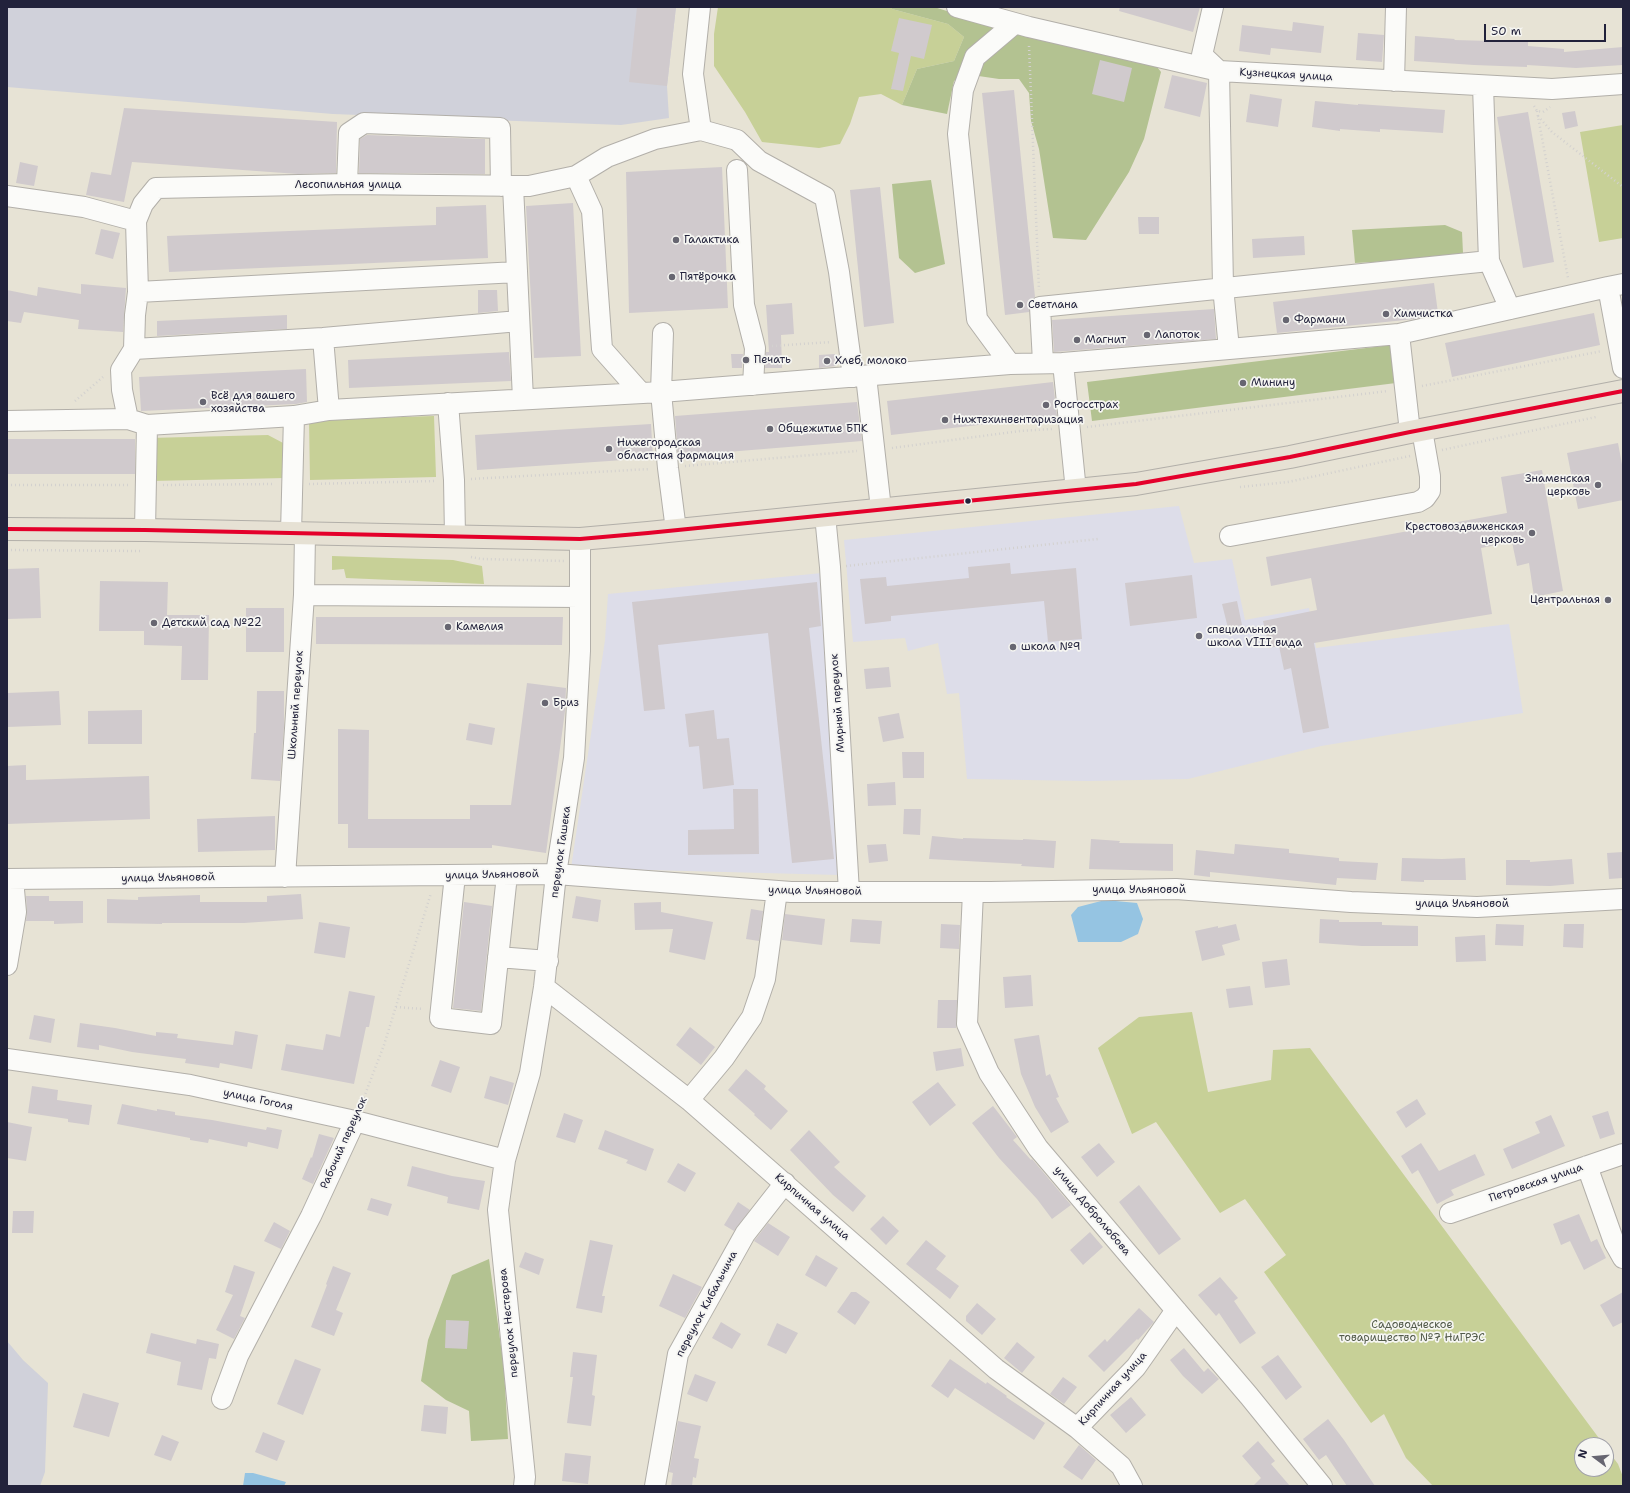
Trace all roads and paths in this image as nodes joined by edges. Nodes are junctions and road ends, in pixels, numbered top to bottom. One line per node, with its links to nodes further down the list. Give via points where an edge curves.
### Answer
1 (700, 7): 12 (street, via 693,74)
2 (1213, 7): 6 (street, via 1202,55)
3 (1396, 7): 7 (street)
4 (968, 9): 5 (street, Кузнецкая улица)
5 (1021, 26): 6 (street, Кузнецкая улица); 26 (path); 39 (street, via 975,57 963,90 958,134 977,319)
6 (1219, 71): 7 (street, Кузнецкая улица); 23 (street)
7 (1394, 81): 9 (street, Кузнецкая улица)
8 (1623, 84): 9 (street, Кузнецкая улица, via 1552,89)
9 (1483, 86): 20 (street)
10 (1537, 112): 11 (path)
11 (1538, 116): 17 (path, via 1552,132); 25 (path)
12 (701, 130): 14 (street, Лесопильная улица, via 641,144 607,157); 32 (street, via 737,140 759,161 825,197)
13 (737, 170): 33 (street, via 744,305)
14 (576, 176): 16 (street, Лесопильная улица, via 529,186); 47 (street, via 592,211 602,349)
15 (347, 184): 16 (street, Лесопильная улица); 16 (street, via 349,133 364,123 500,128); 19 (street, Лесопильная улица, via 156,188 143,204)
16 (507, 186): 21 (street)
17 (1623, 187)
18 (7, 196): 19 (street, via 84,207)
19 (136, 221): 24 (street)
20 (1489, 261): 23 (street); 27 (street)
21 (517, 272): 24 (street); 28 (street)
22 (1615, 286): 25 (street); 34 (street)
23 (1223, 287): 26 (street); 36 (street)
24 (138, 292): 35 (street)
25 (1571, 296): 27 (street)
26 (1040, 307): 37 (street)
27 (1510, 309): 30 (street)
28 (519, 321): 31 (street); 48 (street)
29 (663, 333): 46 (street)
30 (1399, 334): 36 (street); 44 (street)
31 (323, 338): 35 (street); 50 (street)
32 (848, 340): 33 (path); 42 (street)
33 (755, 348): 43 (street)
34 (1619, 348): 40 (street); 44 (path)
35 (134, 349): 52 (street, via 121,370)
36 (1230, 349): 38 (street)
37 (1043, 362): 38 (street); 39 (street)
38 (1063, 363): 56 (street)
39 (1010, 364): 42 (street)
40 (1623, 368)
41 (105, 374): 53 (path)
42 (860, 377): 43 (street); 58 (street)
43 (753, 385): 46 (street)
44 (1405, 390): 56 (path); 57 (street)
45 (1623, 391): 57 (main road)
46 (661, 392): 47 (street); 59 (street)
47 (641, 393): 48 (street)
48 (523, 399): 49 (street)
49 (448, 403): 50 (street); 60 (street)
50 (329, 410): 51 (street)
51 (294, 416): 55 (street); 61 (street, Школьный переулок)
52 (128, 419): 53 (street); 55 (street)
53 (54, 420): 54 (street)
54 (7, 422)
55 (147, 426): 63 (street)
56 (1069, 429): 58 (path, via 1020,431); 64 (street)
57 (1416, 431): 64 (main road, via 1144,483); 72 (street, via 1430,476 1430,491 1418,502)
58 (875, 450): 59 (path); 65 (street)
59 (668, 468): 60 (path); 69 (street)
60 (454, 480): 61 (path); 71 (street)
61 (292, 484): 63 (path); 70 (street, Школьный переулок)
62 (7, 485): 63 (path)
63 (145, 485): 68 (street)
64 (1076, 491): 65 (main road)
65 (881, 509): 66 (main road)
66 (825, 515): 69 (main road); 75 (street, Мирный переулок)
67 (7, 530): 68 (main road)
68 (145, 530): 70 (main road)
69 (676, 530): 73 (main road)
70 (298, 533): 71 (main road); 76 (street, Школьный переулок)
71 (455, 536): 73 (main road)
72 (1230, 536)
73 (580, 538): 77 (street, переулок Гашека)
74 (1098, 539): 75 (path)
75 (830, 568): 84 (street, Мирный переулок)
76 (304, 595): 77 (street); 81 (street, Школьный переулок)
77 (580, 597): 78 (street, переулок Гашека, via 580,651 574,758)
78 (556, 874): 80 (street, улица Ульяновой); 83 (street, улица Ульяновой); 88 (street, переулок Гашека)
79 (446, 875): 80 (street, улица Ульяновой); 81 (street, улица Ульяновой); 91 (path, Рабочий переулок); 92 (street)
80 (506, 875): 87 (street)
81 (285, 877): 82 (street, улица Ульяновой)
82 (10, 879): 89 (street, via 16,912)
83 (776, 891): 84 (street, улица Ульяновой); 94 (street, via 765,979 752,1017 724,1058)
84 (849, 892): 85 (street, улица Ульяновой)
85 (973, 892): 86 (street, улица Ульяновой, via 1176,889 1351,902 1477,907); 102 (street, улица Добролюбова, via 967,1024 989,1073 1038,1148)
86 (1623, 899)
87 (498, 957): 88 (street); 92 (street, via 491,1024 440,1018)
88 (548, 961): 90 (street, переулок Гашека)
89 (7, 965)
90 (544, 987): 94 (street, Кирпичная улица); 97 (street, переулок Гашека, via 530,1073)
91 (396, 1007): 92 (path); 95 (path, Рабочий переулок)
92 (440, 1010)
93 (7, 1058): 95 (street, улица Гоголя, via 190,1085)
94 (689, 1100): 99 (street, Кирпичная улица)
95 (355, 1121): 97 (street, улица Гоголя); 103 (street, Рабочий переулок, via 311,1216 238,1356)
96 (1623, 1154): 98 (street, Петровская улица)
97 (505, 1160): 105 (street, переулок Нестерова, via 498,1210)
98 (1587, 1166): 100 (street, Петровская улица); 101 (street, via 1614,1242)
99 (785, 1183): 104 (street, Кирпичная улица, via 996,1369); 106 (street, переулок Кибальчича, via 745,1234 678,1354)
100 (1450, 1213)
101 (1623, 1258)
102 (1176, 1310): 104 (street, Кирпичная улица, via 1136,1366); 108 (street, улица Добролюбова)
103 (222, 1399)
104 (1077, 1428): 107 (street, Кирпичная улица, via 1121,1466)
105 (524, 1486)
106 (655, 1486)
107 (1132, 1486)
108 (1322, 1486)

